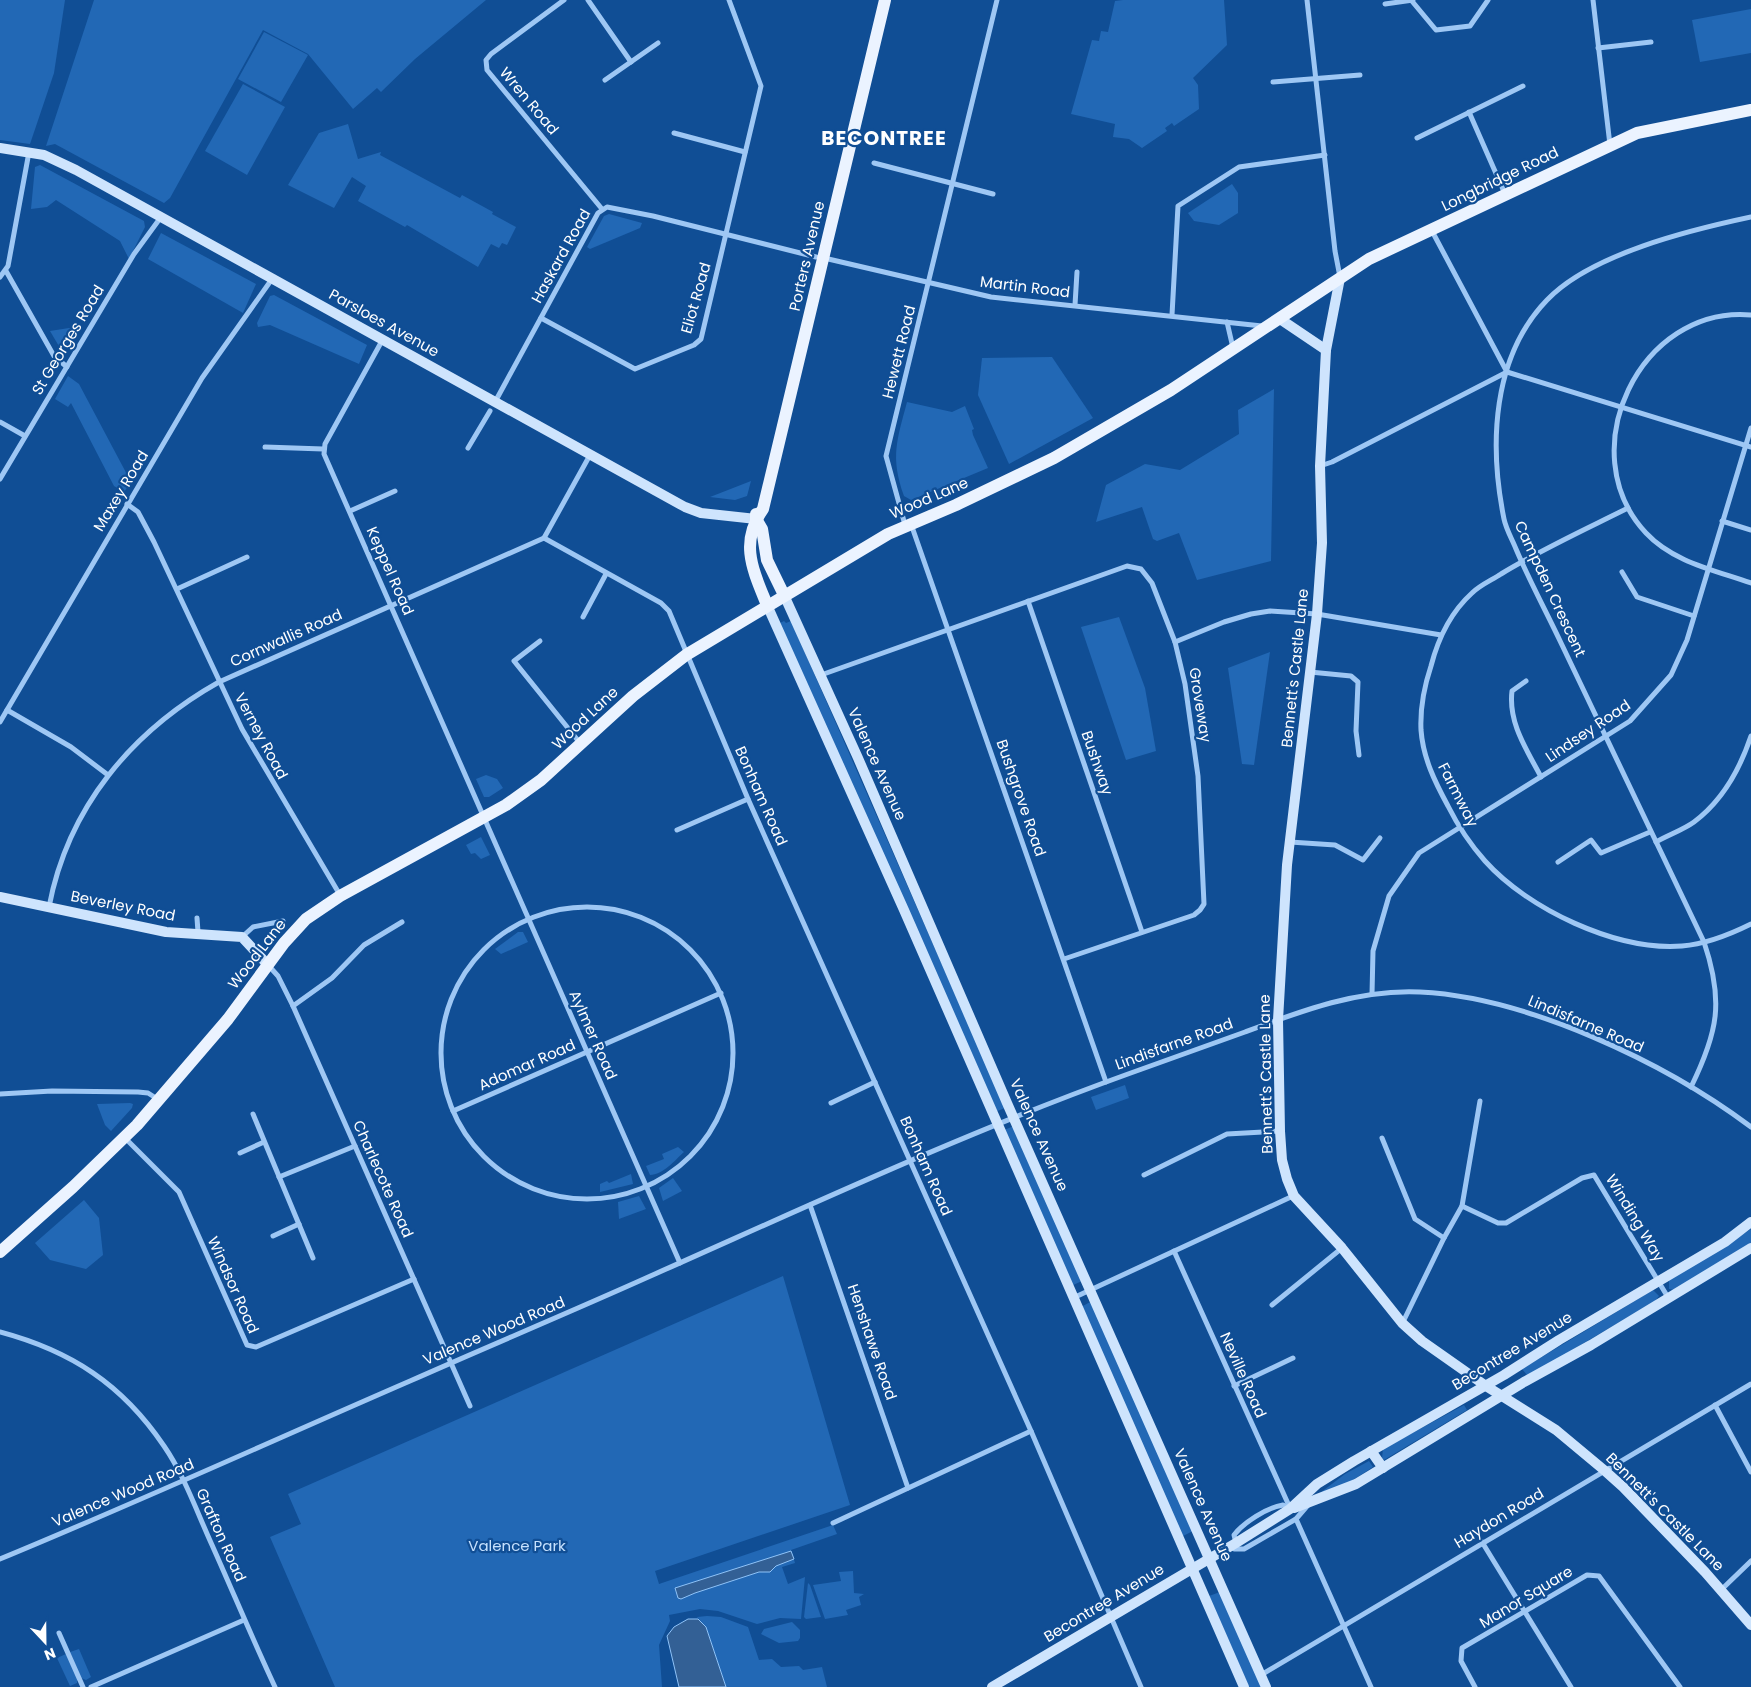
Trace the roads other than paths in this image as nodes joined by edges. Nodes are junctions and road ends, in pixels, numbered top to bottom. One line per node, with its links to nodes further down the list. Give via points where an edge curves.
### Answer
1 (564, 0): 34 (street, Wren Road, via 491,54 486,60 486,70)
2 (588, 0): 15 (street)
3 (729, 0): 28 (street, Eliot Road, via 761,86)
4 (877, 0): 39 (main road, Porters Avenue)
5 (885, 0): 39 (main road, Porters Avenue)
6 (997, 0): 31 (street, Hewett Road)
7 (1307, 0): 17 (street)
8 (1412, 0): 9 (street, via 1436,30 1470,26); 11 (street)
9 (1488, 0)
10 (1593, 0): 14 (street)
11 (1385, 4)
12 (1651, 42): 14 (street)
13 (658, 43): 15 (street)
14 (1598, 48): 25 (street)
15 (631, 62): 18 (street)
16 (1360, 75): 17 (street)
17 (1316, 79): 19 (street); 29 (street)
18 (605, 80)
19 (1273, 82)
20 (1522, 86): 22 (street)
21 (1751, 110): 25 (main road, Longbridge Road, via 1637,133)
22 (1469, 112): 24 (street); 33 (street)
23 (674, 133): 28 (street)
24 (1417, 138)
25 (1610, 145): 33 (main road, Longbridge Road)
26 (0, 148): 27 (street, Parsloes Avenue)
27 (29, 152): 36 (street, Parsloes Avenue, via 53,158); 40 (street)
28 (745, 152): 38 (street, Eliot Road)
29 (1324, 155): 44 (street); 47 (street, via 1239,167 1178,206)
30 (874, 163): 31 (street)
31 (953, 183): 32 (street); 45 (street, Hewett Road)
32 (993, 194)
33 (1505, 194): 37 (main road, Longbridge Road)
34 (602, 209): 38 (street, Haskard Road, via 653,216); 49 (street, Haskard Road)
35 (1751, 216): 57 (street, Campden Crescent, via 1664,240 1584,272 1548,299 1533,316)
36 (161, 217): 43 (street, Parsloes Avenue); 56 (street, St Georges Road, via 134,254)
37 (1431, 230): 44 (main road, Longbridge Road, via 1370,259); 57 (street)
38 (726, 236): 39 (street, Haskard Road); 49 (street, Eliot Road, via 701,339 694,345 632,368)
39 (819, 258): 45 (street, Martin Road); 74 (main road, Porters Avenue, via 763,509)
40 (6, 271): 42 (street); 56 (street, via 54,356)
41 (1078, 272): 46 (street)
42 (0, 277)
43 (272, 278): 53 (street, Parsloes Avenue); 71 (street, Maxey Road, via 202,378)
44 (1340, 278): 50 (main road, Longbridge Road); 55 (street, Bennett's Castle Lane)
45 (929, 284): 46 (street, Martin Road, via 991,297); 76 (street, Hewett Road, via 886,456)
46 (1075, 305): 47 (street, Martin Road)
47 (1172, 315): 51 (street, Martin Road)
48 (1751, 315): 59 (street, via 1712,317 1671,336 1640,368)
49 (541, 318): 58 (street, Haskard Road)
50 (1280, 319): 52 (main road, Wood Lane); 55 (street)
51 (1227, 322): 52 (street, Martin Road); 54 (street)
52 (1268, 326): 54 (main road, Wood Lane)
53 (382, 339): 58 (street, Parsloes Avenue); 66 (street)
54 (1233, 349): 76 (main road, Wood Lane, via 1171,390 1054,458)
55 (1326, 350): 68 (street, Bennett's Castle Lane)
56 (66, 367): 62 (street, St Georges Road)
57 (1507, 372): 59 (street); 68 (street); 80 (street, Campden Crescent, via 1496,420 1496,468 1504,521)
58 (492, 407): 65 (street, Haskard Road); 67 (street, Parsloes Avenue)
59 (1622, 407): 64 (street); 72 (street, via 1614,454 1618,484)
60 (0, 422): 62 (street)
61 (1751, 428): 64 (street, Lindsey Road)
62 (25, 436): 69 (street, St Georges Road)
63 (265, 447): 66 (street)
64 (1748, 447): 75 (street, Lindsey Road)
65 (468, 448)
66 (323, 449): 73 (street, Keppel Road)
67 (590, 455): 74 (street, Parsloes Avenue, via 693,510); 78 (street)
68 (1320, 466): 90 (street, Bennett's Castle Lane, via 1322,543)
69 (0, 479)
70 (396, 491): 73 (street)
71 (127, 504): 85 (street, Verney Road, via 138,512); 102 (street, Maxey Road)
72 (1628, 508): 80 (street, Farmway); 81 (street, via 1645,532 1662,548)
73 (350, 510): 88 (street, Keppel Road)
74 (756, 518): 86 (main road, via 762,529 768,560); 89 (main road, Porters Avenue, via 751,527 750,556)
75 (1722, 521): 77 (street); 81 (street, Lindsey Road)
76 (908, 524): 86 (main road, Wood Lane); 93 (street, Bushgrove Road)
77 (1751, 530)
78 (544, 538): 83 (street, Bonham Road); 88 (street, Cornwallis Road)
79 (248, 557): 85 (street)
80 (1521, 562): 94 (street, Farmway, via 1472,592); 105 (street, Campden Crescent)
81 (1708, 568): 84 (street); 91 (street, Lindsey Road)
82 (1622, 572): 91 (street, via 1637,597)
83 (606, 574): 92 (street); 97 (street, Bonham Road, via 661,603 669,611)
84 (1751, 583)
85 (177, 589): 101 (street, Verney Road)
86 (784, 595): 89 (main road, Wood Lane); 99 (street, Valence Avenue)
87 (1028, 601): 93 (street, Groveway); 96 (street, Groveway, via 1134,566 1147,574 1152,583); 128 (street, Bushway)
88 (391, 605): 101 (street, Cornwallis Road); 111 (street, Keppel Road)
89 (767, 605): 97 (main road, Wood Lane); 148 (street)
90 (1317, 614): 94 (street); 96 (street, via 1270,610); 98 (street, Bennett's Castle Lane)
91 (1694, 616): 105 (street, Lindsey Road, via 1671,675 1630,721)
92 (582, 617)
93 (948, 628): 99 (street, Groveway); 131 (street, Bushgrove Road)
94 (1441, 635): 112 (street, Farmway, via 1425,685 1421,731 1432,779)
95 (540, 641): 106 (street, via 514,661)
96 (1175, 642): 128 (street, Groveway, via 1185,684 1198,776 1205,894 1200,910 1194,915)
97 (686, 655): 106 (main road, Wood Lane, via 633,696); 110 (street, Bonham Road)
98 (1310, 672): 107 (street, via 1351,676 1358,682 1356,731); 116 (street, Bennett's Castle Lane)
99 (821, 675): 147 (street, Valence Avenue)
100 (1526, 681): 109 (street, via 1512,691 1512,710 1515,726)
101 (219, 682): 108 (street, Cornwallis Road, via 161,720); 119 (street, Verney Road, via 277,792)
102 (7, 710): 103 (street, Maxey Road); 108 (street, via 71,747)
103 (0, 722)
104 (1751, 736): 117 (street, via 1746,753 1723,794 1693,822)
105 (1605, 738): 109 (street, Lindsey Road); 114 (street, Campden Crescent)
106 (581, 744): 111 (main road, Wood Lane, via 541,780)
107 (1359, 755)
108 (108, 775): 121 (street, Cornwallis Road, via 73,832 54,881)
109 (1541, 778): 112 (street, Lindsey Road)
110 (748, 799): 113 (street); 138 (street, Bonham Road)
111 (484, 818): 119 (main road, Wood Lane); 123 (street, Aylmer Road)
112 (1459, 827): 130 (street, Farmway, via 1485,861 1514,888 1567,919 1620,939 1644,944 1682,946); 134 (street, Lindsey Road, via 1419,853 1389,896 1373,951)
113 (677, 830)
114 (1650, 832): 117 (street, Campden Crescent); 118 (street, via 1601,853 1591,840)
115 (1380, 838): 116 (street, via 1363,860 1335,845)
116 (1290, 842): 136 (street, Bennett's Castle Lane)
117 (1656, 842): 130 (street, Campden Crescent)
118 (1558, 862)
119 (340, 896): 132 (main road, Wood Lane, via 306,919)
120 (0, 897): 121 (street, Beverley Road)
121 (48, 907): 127 (street, Beverley Road, via 166,932)
122 (197, 918): 127 (street)
123 (528, 919): 133 (street, via 580,906 615,909 640,916 664,928 692,949); 137 (street, Aylmer Road); 145 (street, via 495,938 481,951 451,1000 440,1056 446,1093)
124 (283, 921): 129 (street, via 253,927)
125 (402, 922): 135 (street, via 364,945 332,978)
126 (1751, 924): 130 (street, Farmway, via 1730,935)
127 (198, 932): 129 (street, Beverley Road)
128 (1142, 932): 131 (street, Groveway)
129 (242, 937): 132 (street)
130 (1704, 942): 140 (street, Campden Crescent, via 1716,990 1715,1024 1711,1045)
131 (1064, 960): 139 (street, Bushgrove Road)
132 (268, 965): 135 (street, Charlecote Road, via 278,976); 142 (main road, Wood Lane, via 228,1019)
133 (722, 993): 137 (street, Adomar Road); 159 (street, via 734,1044 727,1097 702,1144 677,1168)
134 (1372, 994): 136 (street, Lindisfarne Road, via 1343,999); 140 (street, Lindisfarne Road, via 1418,992 1470,998 1515,1008 1577,1031)
135 (293, 1006): 154 (street, Charlecote Road)
136 (1278, 1020): 139 (street, Lindisfarne Road); 150 (street, Bennett's Castle Lane)
137 (586, 1052): 145 (street, Adomar Road); 159 (street, Aylmer Road)
138 (875, 1082): 144 (street); 156 (street, Bonham Road)
139 (1106, 1082): 147 (street, Lindisfarne Road)
140 (1692, 1087): 149 (street, Lindisfarne Road)
141 (0, 1094): 142 (street, via 138,1092 148,1093)
142 (159, 1100): 151 (main road, Wood Lane)
143 (1480, 1102): 162 (street)
144 (831, 1103)
145 (453, 1112): 159 (street, via 471,1142 496,1167 518,1182 542,1192 595,1199 621,1195)
146 (253, 1114): 153 (street)
147 (1014, 1117): 148 (street, Lindisfarne Road); 175 (street, Valence Avenue)
148 (997, 1123): 156 (street, Valence Wood Road); 176 (street)
149 (1751, 1127)
150 (1280, 1131): 157 (street, via 1228,1134); 160 (street, Bennett's Castle Lane, via 1282,1160)
151 (125, 1138): 170 (main road, Wood Lane); 173 (street, Windsor Road, via 178,1192 247,1345 256,1347)
152 (1382, 1138): 166 (street, via 1415,1219)
153 (264, 1142): 155 (street); 158 (street)
154 (355, 1146): 158 (street); 173 (street, Charlecote Road)
155 (240, 1153)
156 (910, 1161): 161 (street, Valence Wood Road); 189 (street, Bonham Road)
157 (1144, 1175)
158 (279, 1177): 164 (street)
159 (646, 1186): 172 (street, Aylmer Road)
160 (1294, 1196): 167 (street, Bennett's Castle Lane); 169 (street)
161 (810, 1205): 172 (street, Valence Wood Road); 195 (street, Henshawe Road)
162 (1462, 1206): 166 (street); 174 (street, Winding Way, via 1503,1224 1582,1178 1594,1175)
163 (1751, 1222): 174 (street, Becontree Avenue, via 1725,1242)
164 (299, 1224): 165 (street); 171 (street)
165 (273, 1236)
166 (1444, 1238): 179 (street)
167 (1342, 1248): 178 (street); 179 (street, Bennett's Castle Lane)
168 (1751, 1248): 177 (street, Becontree Avenue)
169 (1174, 1251): 175 (street); 184 (street, Neville Road)
170 (0, 1252)
171 (313, 1258)
172 (680, 1263): 182 (street, Valence Wood Road)
173 (414, 1279): 182 (street, Charlecote Road)
174 (1658, 1281): 177 (street, Winding Way); 185 (street, Becontree Avenue)
175 (1092, 1290): 176 (street); 202 (street, Valence Avenue)
176 (1072, 1298): 205 (street)
177 (1669, 1299): 186 (street, Becontree Avenue)
178 (1272, 1305)
179 (1402, 1323): 185 (street, Bennett's Castle Lane)
180 (0, 1332): 194 (street, Grafton Road, via 32,1340 64,1354 110,1385 151,1428)
181 (1293, 1358): 184 (street)
182 (452, 1364): 188 (street, Charlecote Road); 194 (street, Valence Wood Road)
183 (1751, 1384): 187 (street, Haydon Road)
184 (1234, 1386): 197 (street, Neville Road)
185 (1486, 1386): 186 (street, Bennett's Castle Lane); 190 (street, Becontree Avenue)
186 (1501, 1395): 191 (street, Becontree Avenue); 192 (street, Bennett's Castle Lane, via 1556,1430)
187 (1715, 1405): 192 (street, Haydon Road); 193 (street)
188 (470, 1406)
189 (1031, 1431): 195 (street); 208 (street, Bonham Road)
190 (1371, 1451): 191 (street); 197 (street, Becontree Avenue, via 1317,1484)
191 (1383, 1468): 196 (street, Becontree Avenue, via 1356,1484)
192 (1604, 1470): 200 (street, Haydon Road); 206 (street, Bennett's Castle Lane)
193 (1751, 1472)
194 (183, 1482): 203 (street, Valence Wood Road); 209 (street, Grafton Road)
195 (908, 1488): 199 (street)
196 (1310, 1502): 197 (street, Becontree Avenue); 198 (street, Becontree Avenue)
197 (1290, 1509): 201 (street, Becontree Avenue)
198 (1296, 1519): 201 (street, Becontree Avenue, via 1244,1549 1234,1548); 211 (street)
199 (833, 1522)
200 (1482, 1542): 207 (street); 211 (street, Haydon Road)
201 (1234, 1544): 202 (street, Becontree Avenue)
202 (1210, 1558): 205 (street, Becontree Avenue); 213 (street, Valence Avenue)
203 (0, 1559)
204 (1751, 1561): 206 (street)
205 (1192, 1569): 208 (street, Becontree Avenue); 219 (street)
206 (1721, 1590): 210 (street, Bennett's Castle Lane)
207 (1524, 1612): 222 (street, Manor Square, via 1462,1648 1460,1661); 223 (street); 224 (street, Manor Square, via 1587,1575 1600,1576)
208 (1111, 1616): 217 (street, Becontree Avenue); 218 (street, Bonham Road)
209 (244, 1620): 215 (street); 216 (street, Grafton Road)
210 (1751, 1626)
211 (1345, 1627): 213 (street, Haydon Road); 221 (street)
212 (59, 1633): 214 (street)
213 (1261, 1675): 220 (street, Valence Avenue)
214 (82, 1687)
215 (91, 1687)
216 (275, 1687)
217 (992, 1687)
218 (1141, 1687)
219 (1244, 1687)
220 (1266, 1687)
221 (1371, 1687)
222 (1475, 1687)
223 (1571, 1687)
224 (1680, 1687)

